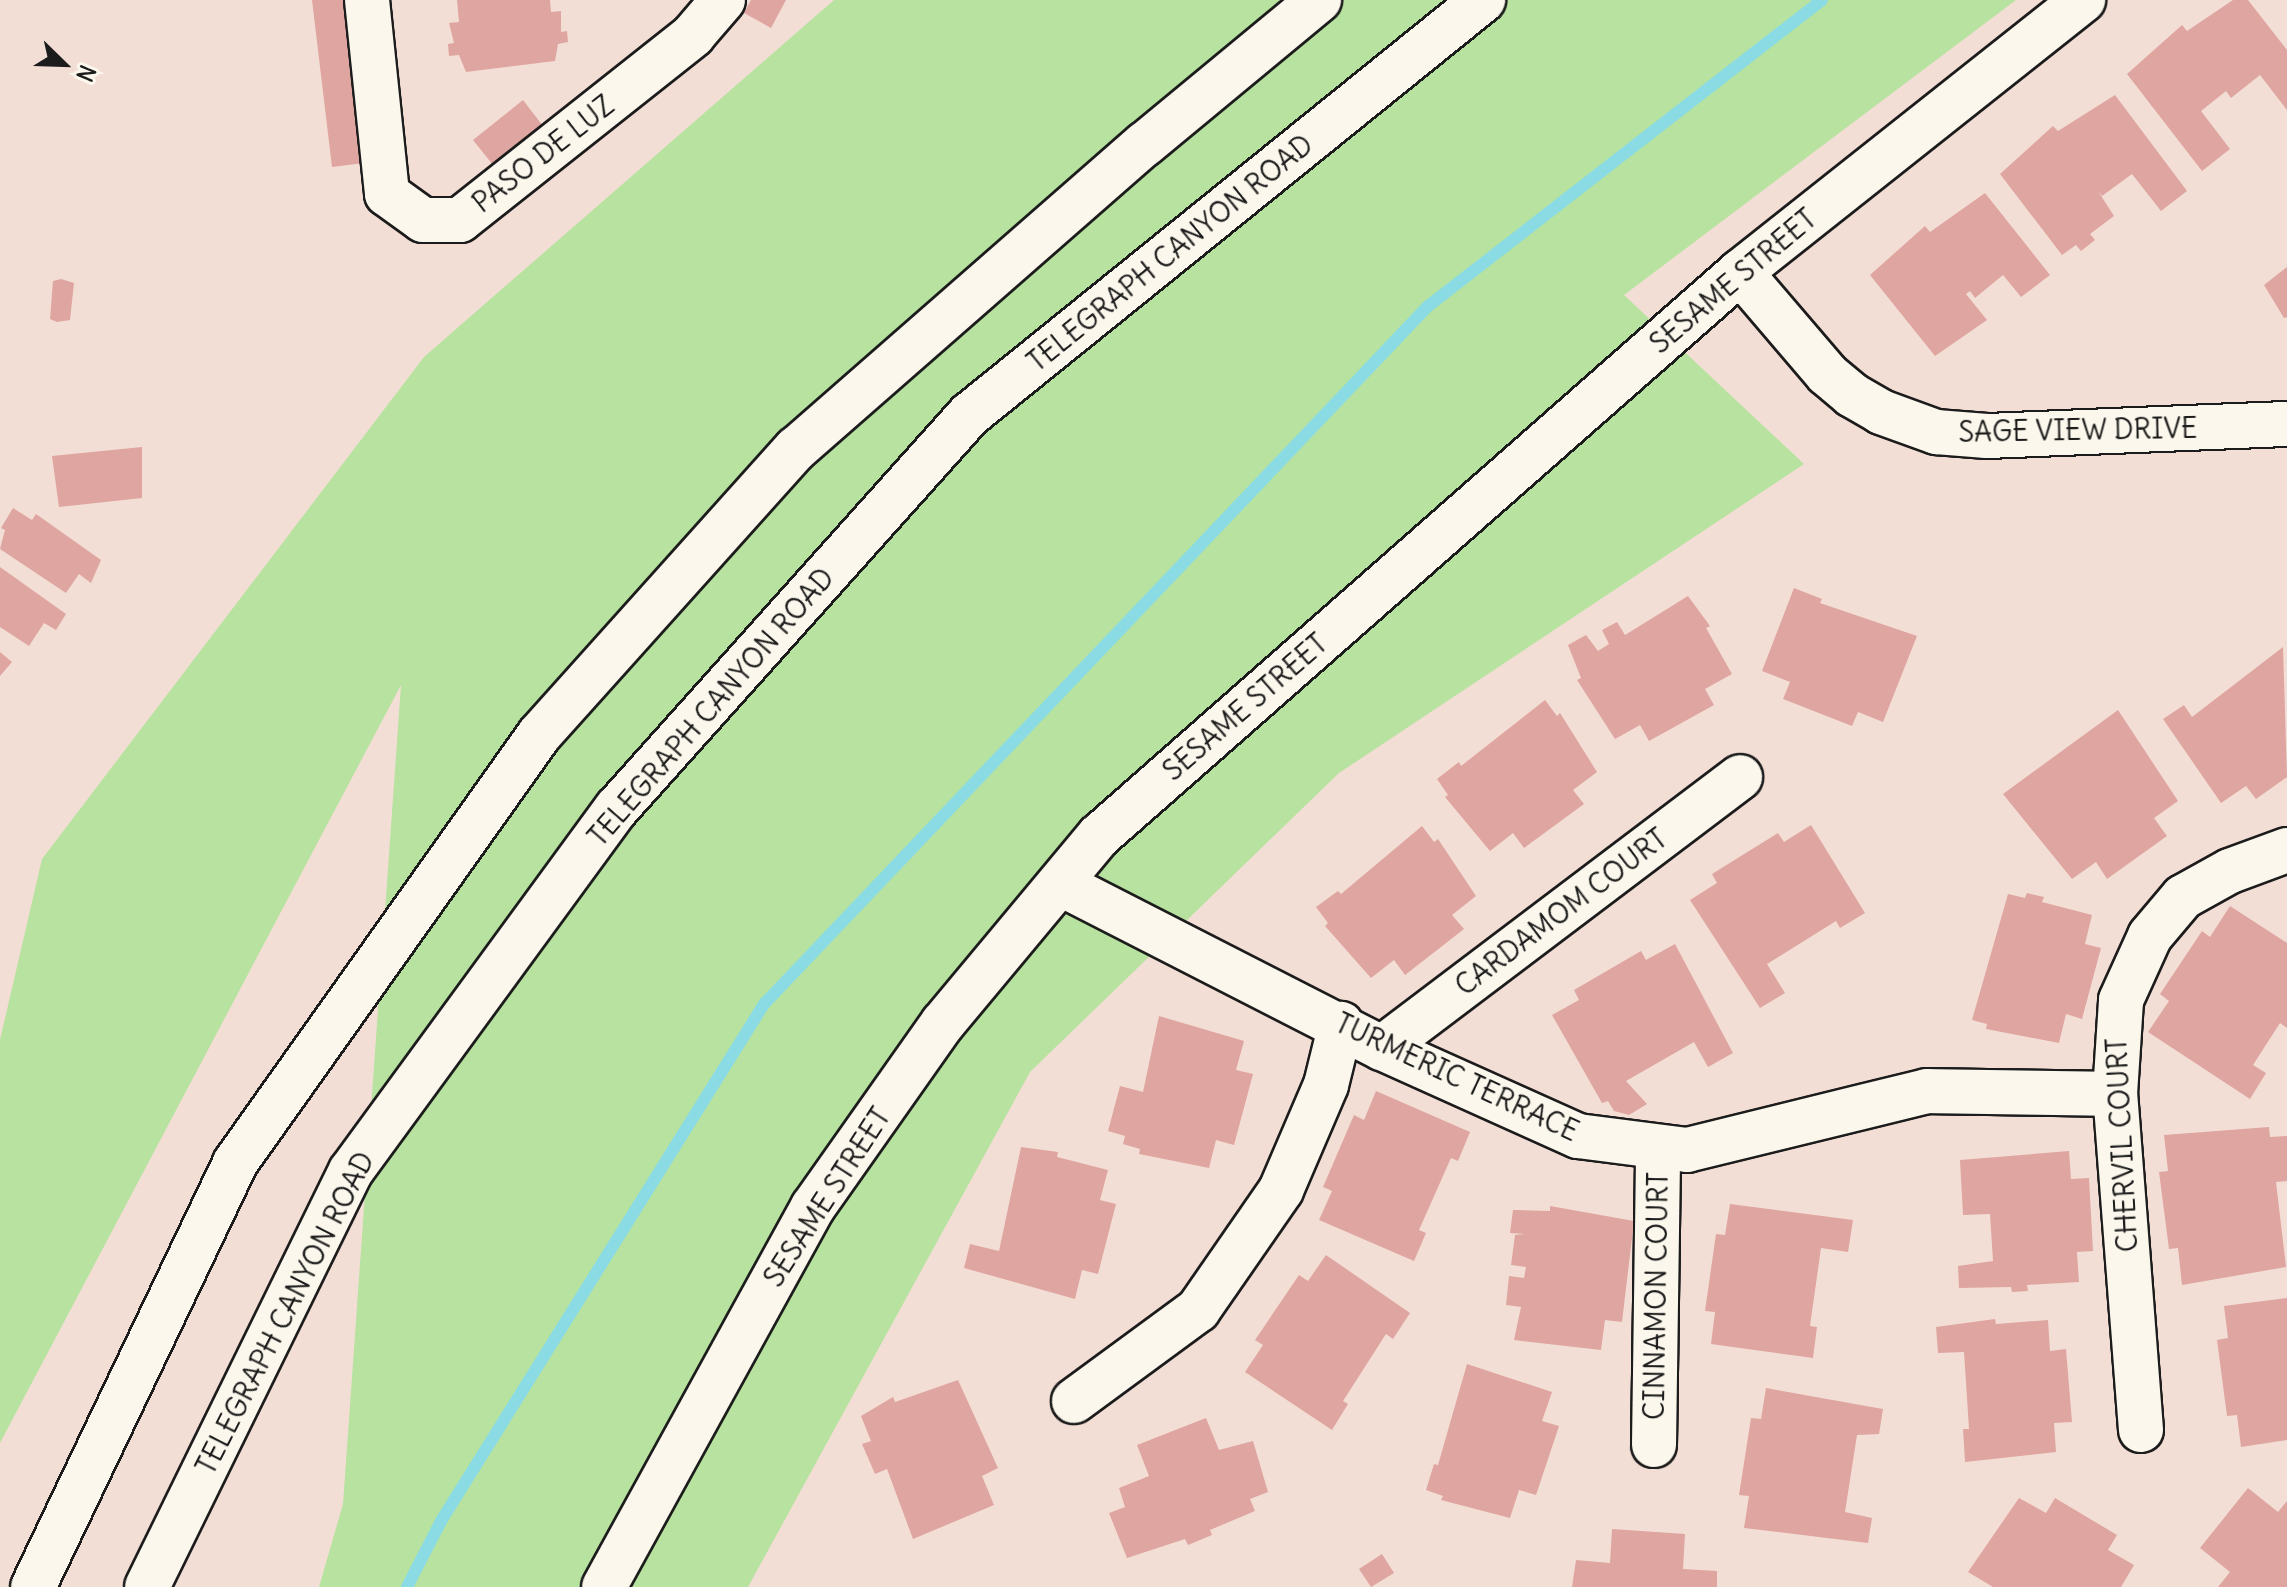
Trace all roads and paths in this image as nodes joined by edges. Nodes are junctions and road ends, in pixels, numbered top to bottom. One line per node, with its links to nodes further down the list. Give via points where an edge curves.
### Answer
1 (367, 0): 2 (street, PASO DE LUZ, via 387,194 423,220 460,220 693,35)
2 (723, 0)
3 (1319, 0): 18 (street, via 1145,144 796,449 539,735 235,1163)
4 (1483, 0): 19 (street, TELEGRAPH CANYON ROAD, via 969,415 617,808 351,1171)
5 (2083, 0): 6 (street, SESAME STREET)
6 (1740, 272): 7 (street, SAGE VIEW DRIVE, via 1827,374 1852,395 1936,432 1987,436); 10 (street, SESAME STREET, via 1099,836)
7 (2287, 424)
8 (1740, 777): 12 (street, CARDAMOM COURT)
9 (2287, 850): 13 (street, CHERVIL COURT, via 2230,871 2183,897 2150,936 2121,1000)
10 (1061, 884): 11 (street, TURMERIC TERRACE); 20 (street, SESAME STREET, via 943,1023 813,1207)
11 (1341, 1024): 12 (street, TURMERIC TERRACE); 15 (street, via 1326,1085 1281,1190 1198,1310)
12 (1382, 1048): 14 (street, TURMERIC TERRACE, via 1578,1136)
13 (2115, 1094): 14 (street, TURMERIC TERRACE, via 2003,1088 1927,1091 1687,1150); 16 (street, CHERVIL COURT)
14 (1658, 1147): 17 (street, CINNAMON COURT)
15 (1074, 1401)
16 (2141, 1430)
17 (1654, 1445)
18 (33, 1587)
19 (147, 1587)
20 (604, 1587)

